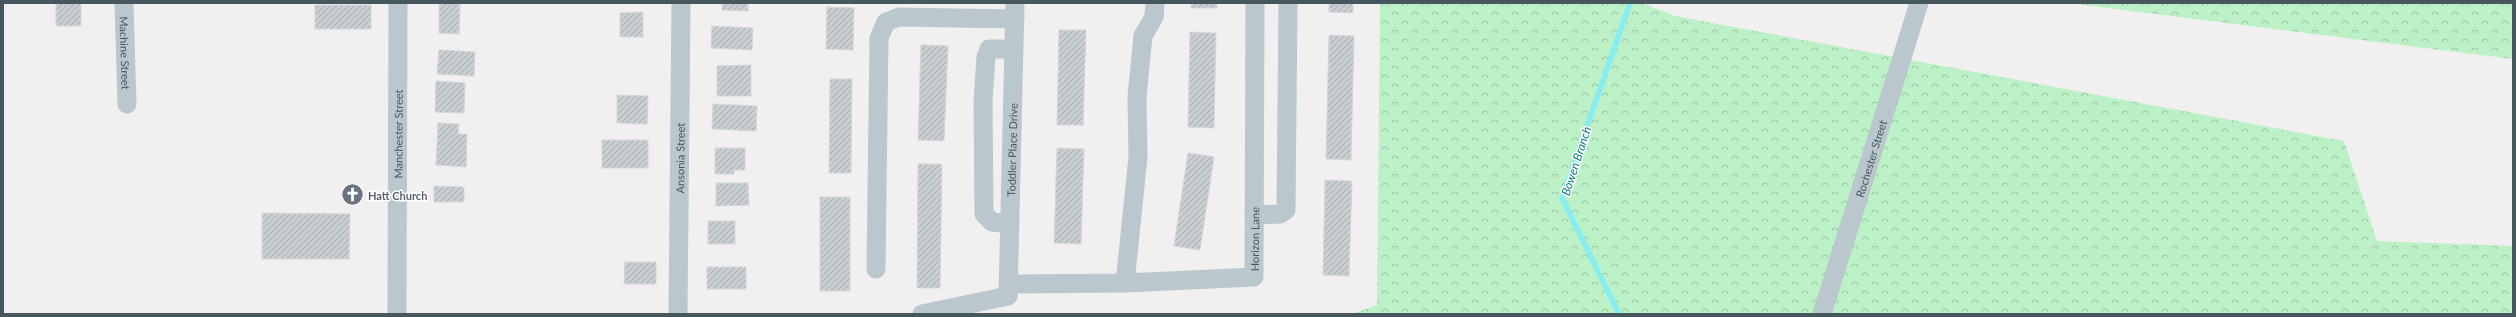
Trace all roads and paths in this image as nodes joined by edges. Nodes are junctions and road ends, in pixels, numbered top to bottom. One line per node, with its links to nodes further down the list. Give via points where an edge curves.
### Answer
1 (124, 3): 10 (street, Machine Street)
2 (398, 3): 16 (street, Manchester Street)
3 (681, 3): 17 (street, Ansonia Street)
4 (1155, 3): 14 (street, via 1154,17 1143,36 1137,97 1138,158)
5 (1255, 3): 11 (street, Horizon Lane)
6 (1288, 3): 11 (street, via 1286,210 1280,214)
7 (1919, 3): 19 (street, Rochester Street)
8 (1015, 11): 9 (street, Toddler Place Drive); 13 (street, via 900,17 886,22 879,38)
9 (1014, 49): 12 (street, Toddler Place Drive); 12 (street, via 989,49 986,57 983,101 984,214 992,222)
10 (127, 104)
11 (1254, 215): 14 (street, Horizon Lane, via 1254,277)
12 (1010, 224): 15 (street, Toddler Place Drive)
13 (876, 269)
14 (1125, 283): 15 (street, Horizon Lane)
15 (1008, 290): 18 (street, Horizon Lane)
16 (397, 314)
17 (678, 314)
18 (922, 314)
19 (1822, 314)

